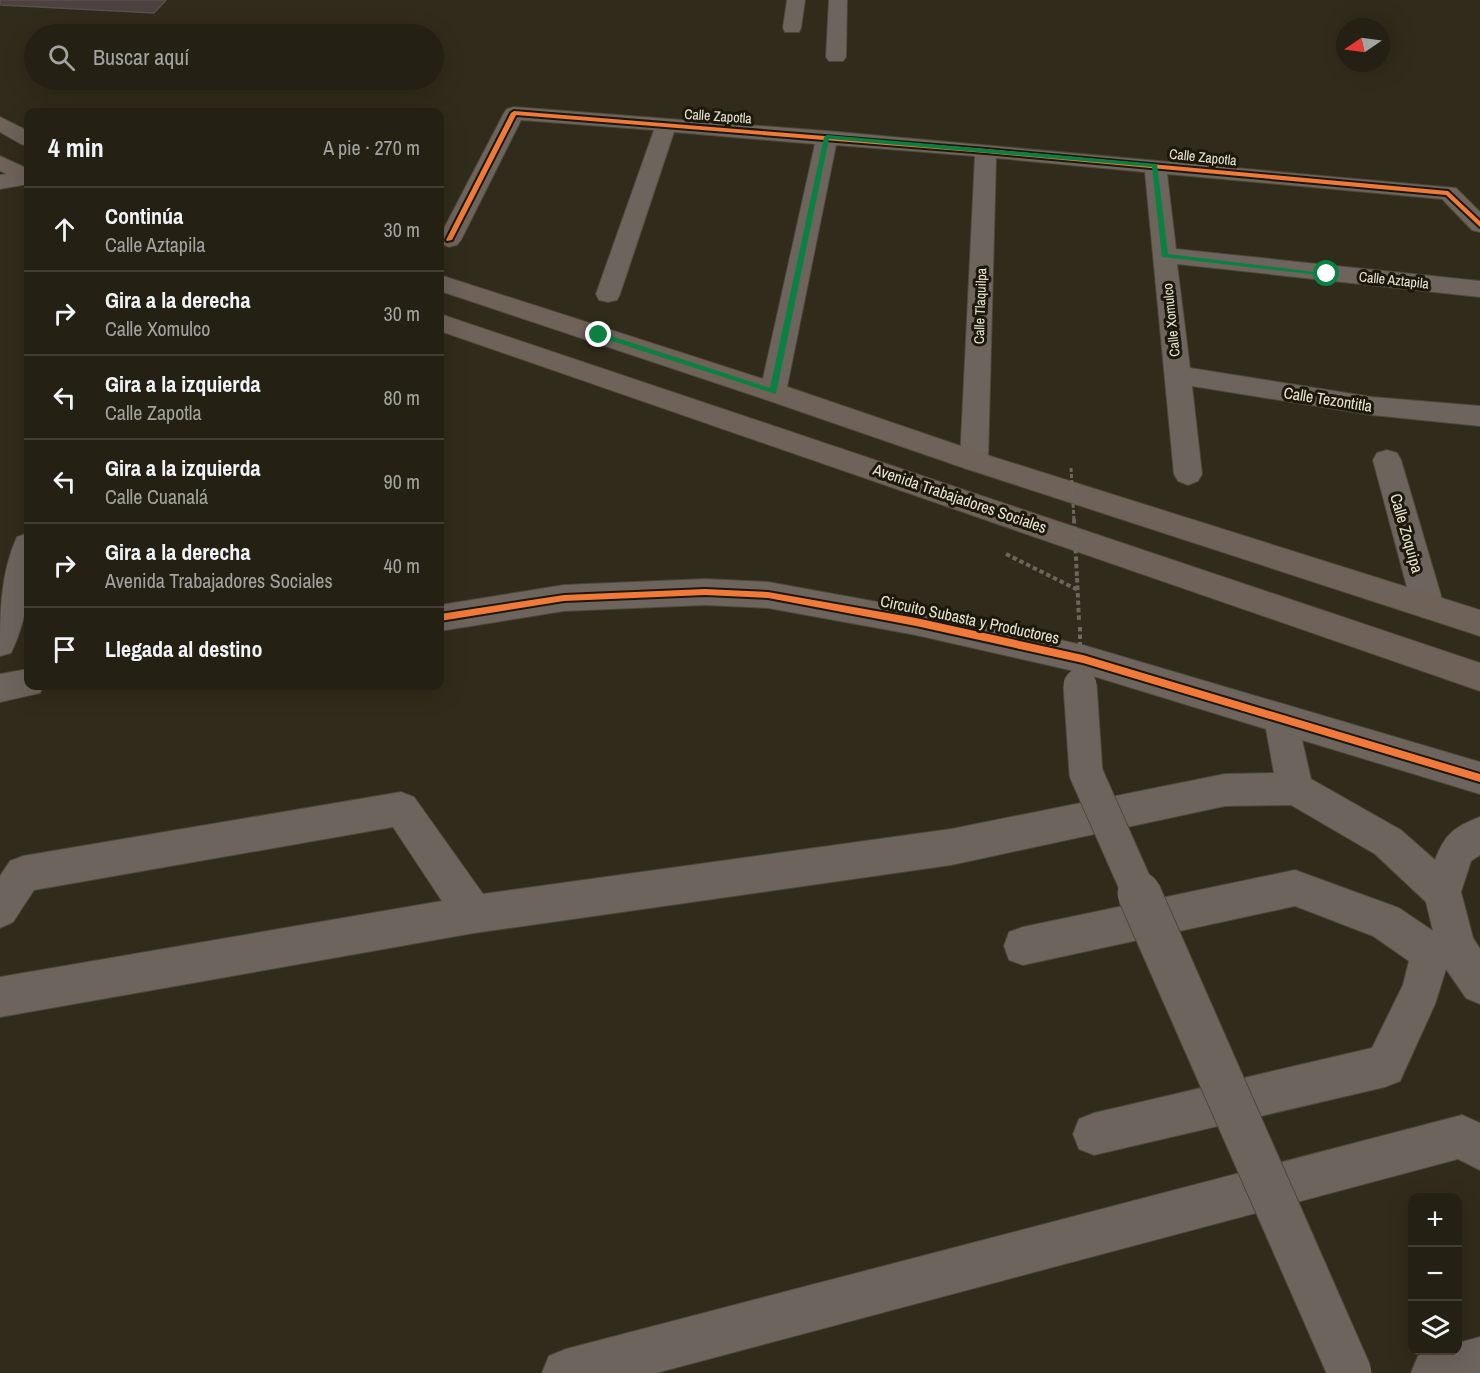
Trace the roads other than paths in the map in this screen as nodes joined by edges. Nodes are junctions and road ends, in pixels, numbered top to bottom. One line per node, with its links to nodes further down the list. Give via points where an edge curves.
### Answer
1 (796, 0): 3 (street)
2 (838, 0): 4 (street)
3 (792, 28)
4 (836, 57)
5 (0, 123): 8 (main road)
6 (666, 126): 7 (street, Calle Zapotla); 16 (street, Calle Zapotla, via 514,113); 20 (street, Calle Zapotla)
7 (827, 137): 9 (street, Calle Zapotla); 23 (street)
8 (24, 138)
9 (986, 151): 11 (street, Calle Zapotla); 26 (street, Calle Tlaquilpa)
10 (0, 162): 12 (main road)
11 (1155, 166): 15 (street, Calle Zapotla, via 1448,193); 17 (street, Calle Xomulco)
12 (24, 175)
13 (24, 178): 14 (street)
14 (0, 182)
15 (1480, 225)
16 (449, 240)
17 (1164, 255): 19 (street, Calle Aztapila); 22 (street, Calle Xomulco)
18 (444, 284): 23 (main road)
19 (1480, 289)
20 (608, 294)
21 (444, 323): 33 (main road, Avenida Trabajadores Sociales)
22 (1178, 375): 24 (street, Calle Tezontitla, via 1372,406); 27 (street, Calle Xomulco)
23 (773, 392): 26 (main road)
24 (1480, 416)
25 (1387, 460): 29 (street, Calle Zoquipa)
26 (974, 461): 29 (main road)
27 (1188, 474)
28 (24, 559): 32 (street)
29 (1428, 606): 31 (main road)
30 (444, 617): 37 (street, Circuito Subasta y Productores, via 564,598 705,592 768,594 1083,659)
31 (1480, 623)
32 (0, 644)
33 (1480, 677)
34 (24, 684): 36 (street)
35 (1080, 685): 52 (street, bridge, via 1086,773)
36 (0, 688)
37 (1281, 718): 38 (street, Circuito Subasta y Productores); 39 (street)
38 (1480, 778)
39 (1295, 789): 41 (street, via 1388,842); 43 (street, via 1225,790 951,847)
40 (1480, 834): 41 (street, via 1457,850)
41 (1442, 892): 45 (street)
42 (0, 909): 43 (street, via 23,874 401,809)
43 (474, 914): 47 (street)
44 (1023, 946): 45 (street, via 1295,888 1385,922)
45 (1443, 950): 46 (street); 48 (street, via 1384,1066)
46 (1480, 984)
47 (0, 997)
48 (1094, 1134)
49 (1480, 1148): 51 (street, via 1462,1136)
50 (1480, 1361): 53 (street)
51 (566, 1373)
52 (1350, 1373)
53 (1435, 1373)

